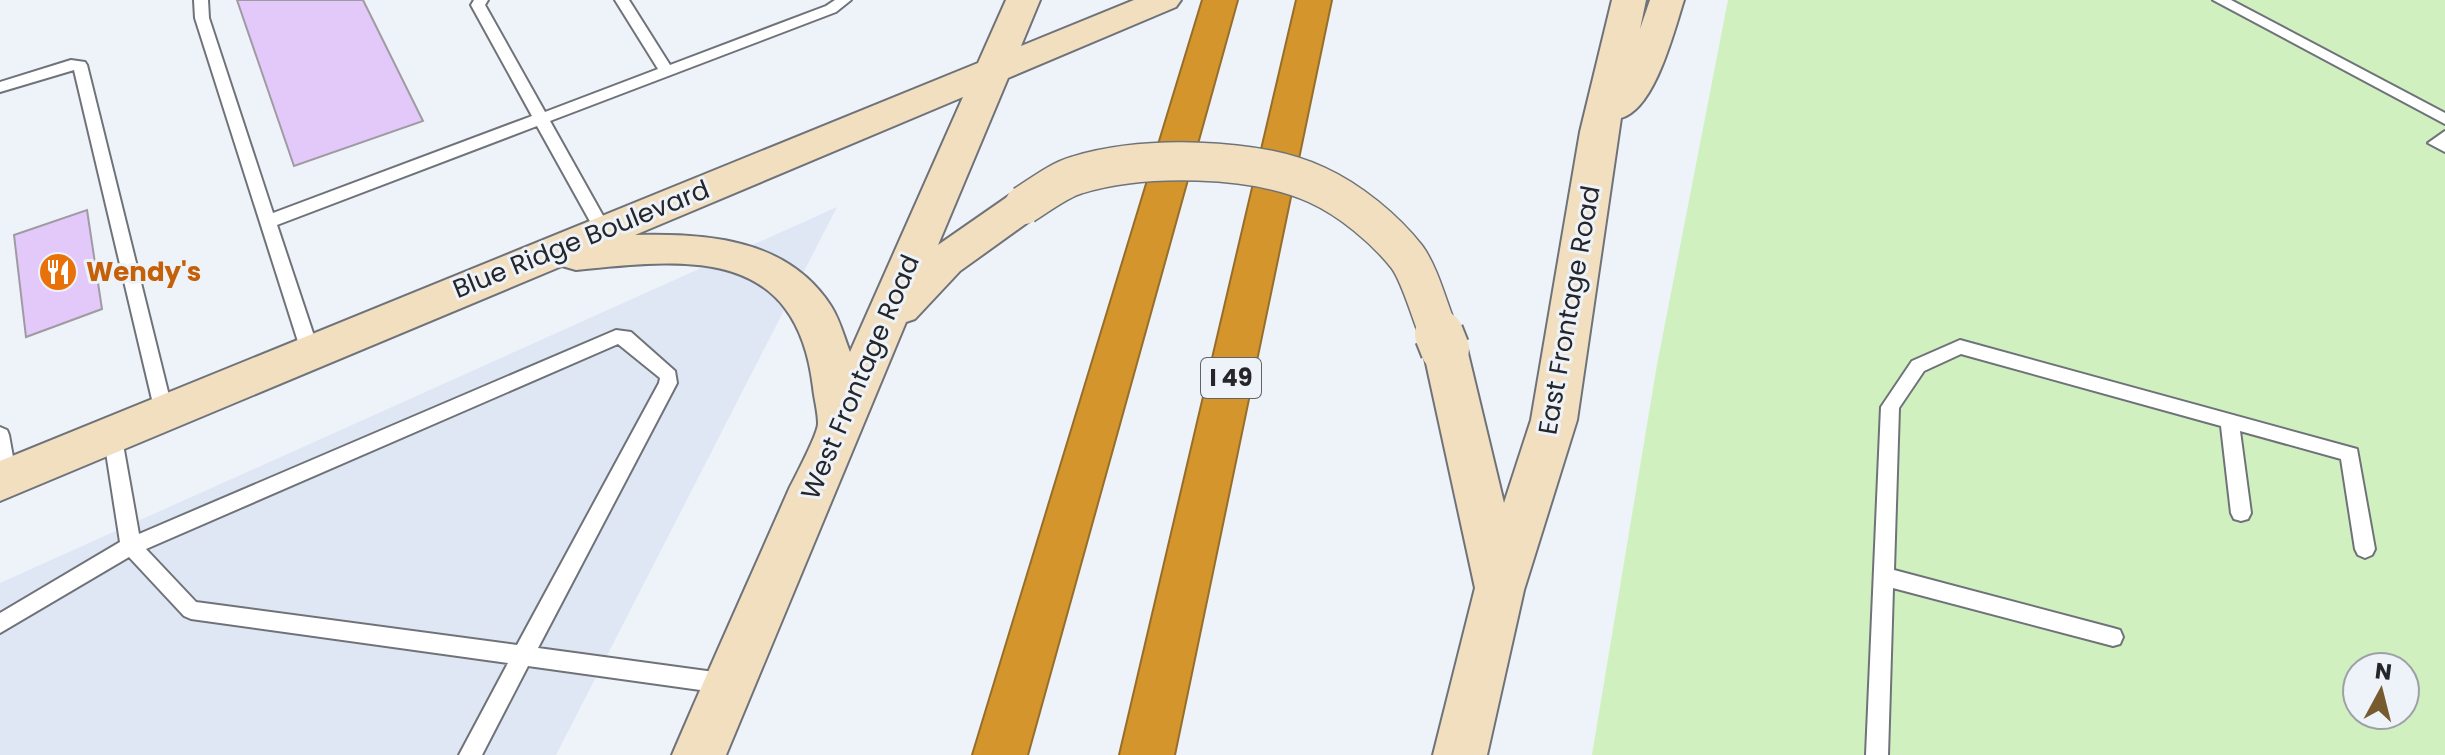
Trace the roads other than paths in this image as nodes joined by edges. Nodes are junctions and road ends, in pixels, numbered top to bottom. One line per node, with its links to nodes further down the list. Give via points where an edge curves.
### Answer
1 (201, 0): 20 (lane, via 202,18)
2 (481, 0): 15 (lane, via 478,5)
3 (622, 0): 13 (lane)
4 (844, 0): 13 (lane)
5 (1023, 0): 12 (street, West Frontage Road)
6 (1164, 0): 12 (street, Blue Ridge Boulevard)
7 (1220, 0): 42 (highway)
8 (1314, 0): 43 (highway, I 49)
9 (1629, 0): 17 (street, East Frontage Road)
10 (1667, 0): 17 (street, via 1643,72)
11 (2220, 0): 16 (lane)
12 (992, 69): 21 (street, Blue Ridge Boulevard); 23 (street, West Frontage Road)
13 (667, 72): 15 (lane)
14 (0, 87): 25 (lane, via 80,65)
15 (542, 119): 20 (lane); 21 (lane)
16 (2445, 119)
17 (1599, 132): 35 (street, East Frontage Road, via 1554,420)
18 (2445, 136): 19 (lane, via 2436,143)
19 (2445, 147)
20 (270, 221): 24 (lane)
21 (603, 230): 22 (street, Blue Ridge Boulevard)
22 (523, 263): 24 (street, Blue Ridge Boulevard); 27 (street, via 580,254 702,250 767,265 806,300 828,345 837,375)
23 (881, 327): 27 (street, West Frontage Road); 35 (street, bridge, via 946,260 1075,175 1148,163 1205,162 1259,167 1317,185 1366,216 1408,259 1445,349)
24 (310, 351): 25 (street, Blue Ridge Boulevard)
25 (164, 412): 28 (street, Blue Ridge Boulevard)
26 (2229, 419): 31 (lane); 33 (lane, via 2350,454); 34 (lane, via 1960,347 1918,366 1890,407)
27 (840, 425): 39 (street, West Frontage Road)
28 (112, 433): 30 (street, Blue Ridge Boulevard); 32 (lane)
29 (0, 435): 30 (lane)
30 (4, 480)
31 (2241, 513)
32 (131, 546): 36 (lane); 38 (lane, via 191,610); 38 (lane, via 625,337 669,376 668,383)
33 (2365, 549)
34 (1883, 576): 37 (lane); 45 (lane)
35 (1499, 590): 44 (street, East Frontage Road)
36 (0, 624)
37 (2113, 637)
38 (522, 656): 39 (lane); 40 (lane)
39 (729, 684): 41 (street, West Frontage Road)
40 (470, 755)
41 (699, 755)
42 (1000, 755)
43 (1147, 755)
44 (1460, 755)
45 (1877, 755)

